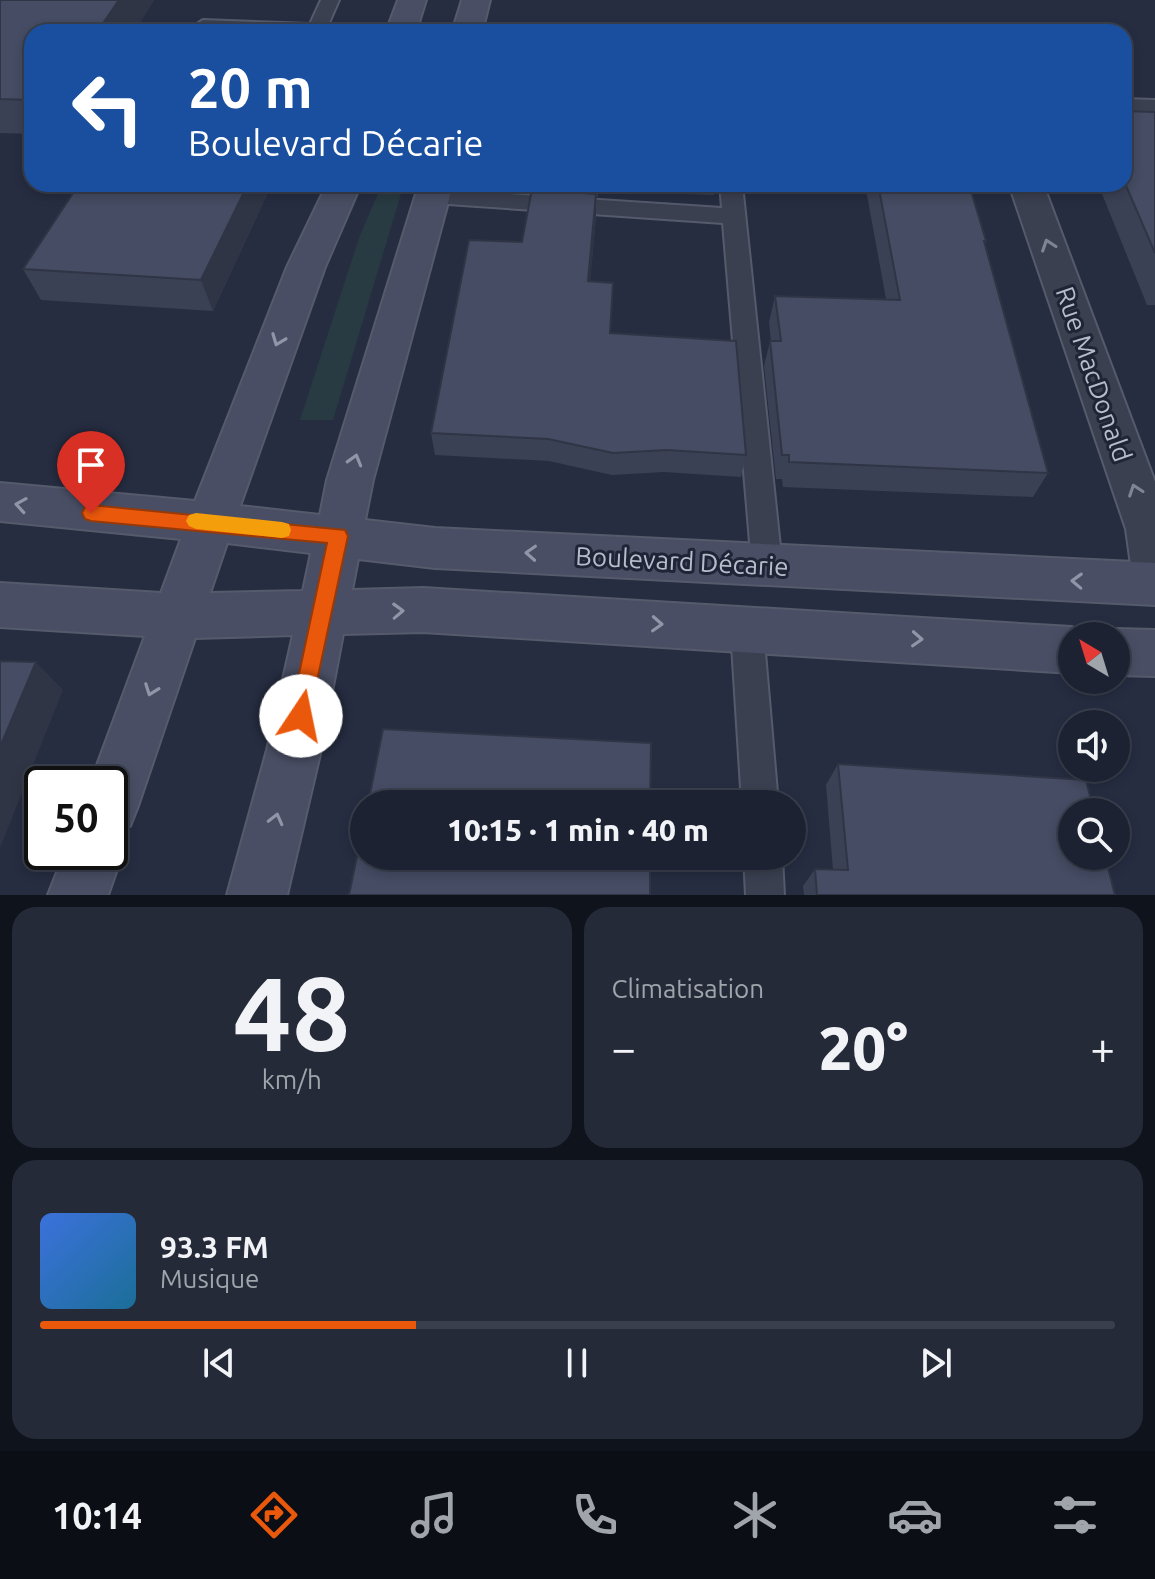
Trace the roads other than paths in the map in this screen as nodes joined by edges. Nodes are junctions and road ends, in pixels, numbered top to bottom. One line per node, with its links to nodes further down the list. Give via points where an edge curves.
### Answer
1 (330, 0): 4 (lane)
2 (412, 0): 5 (street)
3 (476, 0): 6 (street)
4 (320, 24)
5 (404, 24)
6 (469, 24)
7 (1132, 109): 8 (street)
8 (1155, 110)
9 (340, 192): 16 (street, one-way to 16, via 306,267)
10 (433, 192): 17 (street, one-way to 10)
11 (457, 192): 14 (lane)
12 (732, 192): 14 (lane)
13 (1029, 192): 18 (street, Rue MacDonald, one-way to 13, via 1149,529)
14 (734, 216): 19 (lane)
15 (0, 502): 16 (street, Boulevard Décarie, one-way to 15)
16 (211, 522): 17 (street, Boulevard Décarie); 23 (street)
17 (338, 536): 19 (street, Boulevard Décarie, one-way to 17, via 435,548); 22 (street)
18 (1155, 565)
19 (767, 566): 20 (street, Boulevard Décarie, one-way to 19)
20 (1155, 584)
21 (0, 605): 23 (street)
22 (320, 614): 23 (street); 24 (street, one-way to 24, via 423,610); 33 (street, one-way to 22, via 294,750)
23 (177, 616): 28 (street, one-way to 28)
24 (747, 629): 25 (street, one-way to 25); 29 (lane)
25 (1058, 649)
26 (1130, 652): 27 (street)
27 (1155, 653)
28 (124, 766)
29 (759, 790)
30 (87, 870): 32 (street)
31 (764, 870): 34 (lane)
32 (78, 895)
33 (257, 895)
34 (765, 895)

